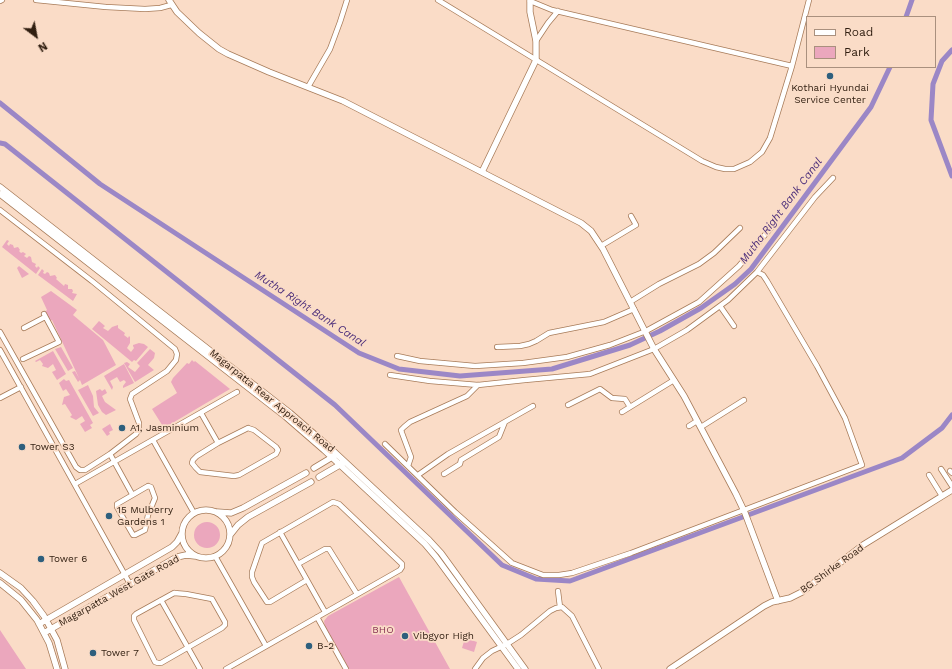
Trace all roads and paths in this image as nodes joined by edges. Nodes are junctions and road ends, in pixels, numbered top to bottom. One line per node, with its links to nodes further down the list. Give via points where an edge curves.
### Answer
1 (36, 0): 6 (street, via 145,9 160,8)
2 (347, 0): 11 (street, via 330,49)
3 (438, 0): 9 (street)
4 (530, 0): 7 (street, via 542,7); 8 (street)
5 (809, 0): 10 (street)
6 (170, 3): 11 (street, via 199,33 219,49 269,72)
7 (558, 11): 8 (street); 10 (street)
8 (536, 41): 9 (street)
9 (536, 60): 10 (street, via 708,164 725,169 734,169 757,158 766,145); 12 (street)
10 (792, 66)
11 (308, 86): 12 (street, via 343,101)
12 (482, 172): 20 (street, via 581,223 591,231)
13 (833, 178): 21 (street, via 815,197)
14 (0, 187): 56 (street, Magarpatta Rear Approach Road, via 290,413)
15 (0, 194): 56 (street, Magarpatta Rear Approach Road)
16 (0, 210): 55 (street, via 175,349 176,360 167,371 132,394 130,400 140,429)
17 (631, 216): 20 (street, via 636,225)
18 (774, 224): 28 (street, via 739,266 699,302)
19 (740, 228): 22 (street, via 699,264)
20 (601, 246): 22 (street)
21 (757, 272): 23 (street); 73 (street, via 767,281 817,366 845,418 862,465)
22 (630, 302): 24 (street)
23 (720, 306): 25 (street); 30 (street, via 687,330)
24 (634, 309): 28 (street); 29 (street, via 604,322 549,333 529,344)
25 (734, 326)
26 (24, 328): 33 (street, via 45,315 59,342)
27 (0, 332): 34 (street)
28 (647, 332): 30 (street); 32 (street, via 567,357 523,363 475,366)
29 (496, 347)
30 (653, 347): 37 (street); 38 (street, via 590,374)
31 (0, 350): 35 (street)
32 (396, 356)
33 (23, 360)
34 (16, 361): 35 (street); 55 (street, via 76,467 85,470)
35 (8, 365): 39 (street)
36 (390, 375): 38 (street)
37 (674, 380): 45 (street); 49 (street)
38 (478, 384): 59 (street, via 467,396 404,426 401,430 410,457)
39 (21, 387): 41 (street); 68 (street)
40 (237, 392): 47 (street)
41 (0, 398)
42 (744, 400): 51 (street)
43 (568, 405): 45 (street, via 600,389 612,398 625,399)
44 (533, 406): 48 (street)
45 (630, 407): 46 (street)
46 (622, 412)
47 (201, 413): 52 (street); 53 (street)
48 (506, 420): 63 (street, via 499,437 461,460 460,464); 64 (street)
49 (697, 421): 50 (street); 51 (street)
50 (689, 426)
51 (700, 427): 73 (street)
52 (153, 440): 57 (street); 75 (street)
53 (218, 443): 53 (street, via 193,460 192,463 200,472 239,475 276,454 278,450 251,428)
54 (385, 444): 59 (street)
55 (110, 454): 57 (street)
56 (335, 456): 58 (street, Magarpatta Rear Approach Road); 60 (street)
57 (115, 462): 68 (street); 71 (street)
58 (343, 464): 66 (street); 99 (street, Magarpatta Rear Approach Road, via 433,545)
59 (408, 466): 64 (street)
60 (314, 468)
61 (941, 468): 69 (street)
62 (306, 472): 74 (street, via 243,508 231,513)
63 (444, 474)
64 (418, 475): 73 (street, via 512,563 544,575 572,573)
65 (929, 475): 72 (street)
66 (319, 477)
67 (311, 482): 78 (street, via 248,517 238,524)
68 (75, 484): 83 (street)
69 (952, 486)
70 (952, 490): 72 (street, BG Shirke Road)
71 (132, 494): 71 (street, via 116,506 131,533 135,535 144,530 156,496 148,486)
72 (942, 496): 90 (street, BG Shirke Road, via 863,545 802,592)
73 (744, 511): 90 (street)
74 (217, 512): 75 (street, via 204,510); 78 (street, via 227,522)
75 (194, 513): 77 (street, Magarpatta West Gate Road, via 186,520)
76 (280, 532): 81 (street); 84 (street, via 265,540 260,547 252,572 254,582 265,600 270,602); 88 (street, via 333,502 339,504 402,564 400,570)
77 (182, 533): 79 (street, Magarpatta West Gate Road, via 185,546); 83 (street, Magarpatta West Gate Road, via 172,547)
78 (230, 535): 80 (street, via 226,548)
79 (195, 556): 80 (street, Magarpatta West Gate Road); 86 (street, Magarpatta West Gate Road, via 177,557)
80 (215, 556): 98 (street)
81 (298, 564): 84 (street); 88 (street, via 329,549)
82 (0, 573): 94 (street, via 14,582)
83 (125, 574): 86 (street); 94 (street, Magarpatta West Gate Road)
84 (307, 580): 92 (street)
85 (0, 583): 95 (street, via 21,600)
86 (130, 584): 96 (street, Magarpatta West Gate Road)
87 (558, 591): 91 (street)
88 (357, 594): 92 (street)
89 (161, 600): 100 (street); 100 (street, via 134,616 155,662 161,663); 100 (street, via 178,593 208,598 215,603 225,625)
90 (778, 601): 110 (street, BG Shirke Road, via 764,606)
91 (560, 607): 99 (street, via 550,611 521,635); 109 (street, via 572,616)
92 (325, 612): 93 (street)
93 (317, 617): 98 (street); 105 (street)
94 (46, 619): 95 (street, Magarpatta West Gate Road); 96 (street)
95 (39, 624): 97 (street)
96 (52, 629): 97 (street, Magarpatta West Gate Road); 102 (street)
97 (44, 633): 101 (street)
98 (268, 645): 104 (street)
99 (504, 645): 106 (street, via 483,658); 107 (street, Magarpatta Rear Approach Road); 108 (street, Magarpatta Rear Approach Road)
100 (188, 647): 103 (street)
101 (57, 669)
102 (65, 669)
103 (200, 669)
104 (226, 669)
105 (346, 669)
106 (475, 669)
107 (518, 669)
108 (525, 669)
109 (599, 669)
110 (670, 669)

